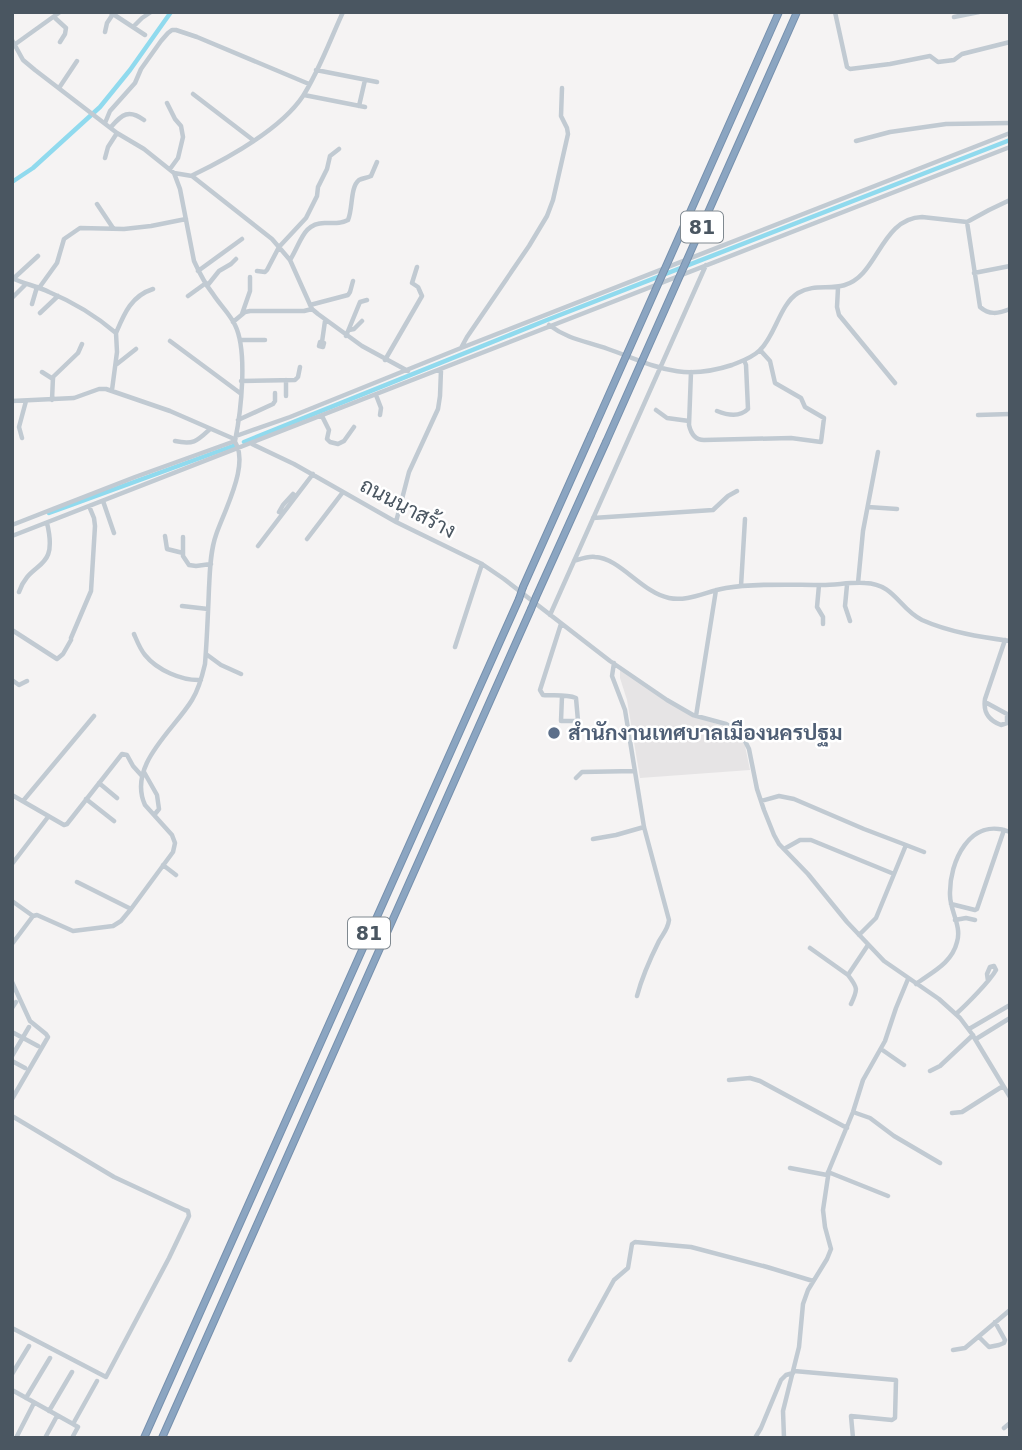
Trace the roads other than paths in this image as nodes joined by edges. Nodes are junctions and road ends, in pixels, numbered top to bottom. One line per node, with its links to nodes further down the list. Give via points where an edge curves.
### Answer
1 (151, 12): 10 (street)
2 (343, 12): 17 (street)
3 (779, 12): 267 (highway, 81, bridge)
4 (797, 12): 268 (highway, 81, bridge)
5 (835, 12): 14 (street, via 850,69 930,56 936,62 954,60 961,54)
6 (979, 12): 9 (street)
7 (112, 13): 10 (street); 11 (street)
8 (56, 14): 13 (street, via 66,28); 15 (street)
9 (954, 17)
10 (133, 27): 12 (street)
11 (105, 32)
12 (145, 36)
13 (60, 42)
14 (1010, 42)
15 (14, 47): 21 (street, via 23,60)
16 (78, 61): 21 (street)
17 (316, 70): 18 (street); 20 (street)
18 (365, 80): 19 (street); 24 (street, via 362,107)
19 (377, 82)
20 (309, 84): 24 (street); 27 (street, via 172,30)
21 (59, 88): 27 (street)
22 (562, 88): 89 (street, via 560,112 568,134 550,208)
23 (193, 94): 32 (street)
24 (304, 95): 32 (street, via 288,115)
25 (167, 103): 38 (street, via 183,137)
26 (144, 120): 29 (street, via 129,114)
27 (105, 123): 29 (street)
28 (1010, 123): 33 (street, via 946,124)
29 (111, 127): 30 (street)
30 (117, 133): 36 (street); 38 (street)
31 (1010, 133): 89 (street)
32 (253, 141): 39 (street)
33 (856, 141)
34 (1010, 147): 52 (street)
35 (339, 149): 48 (street, via 330,156 306,218)
36 (105, 158)
37 (377, 162): 51 (street, via 370,176 356,184 348,220 309,226)
38 (172, 171): 39 (street); 42 (street)
39 (192, 176): 48 (street)
40 (1010, 200): 43 (street)
41 (97, 204): 44 (street)
42 (186, 219): 44 (street); 55 (street)
43 (967, 222): 57 (street); 64 (street, via 922,217 904,221 863,273)
44 (113, 228): 46 (street, via 80,228)
45 (60, 231): 46 (street)
46 (65, 239): 63 (street, via 57,263)
47 (242, 239): 55 (street)
48 (279, 247): 51 (street); 56 (street, via 267,270)
49 (38, 256): 59 (street)
50 (236, 259): 62 (street)
51 (290, 260): 71 (street)
52 (706, 265): 78 (street); 94 (street)
53 (1010, 266): 57 (street)
54 (417, 267): 90 (street, via 411,279 422,296)
55 (198, 271): 62 (street)
56 (257, 271)
57 (974, 272): 72 (street, via 980,307 999,313)
58 (250, 277): 74 (street)
59 (13, 278): 61 (street)
60 (353, 281): 71 (street, via 348,295)
61 (26, 284): 63 (street); 68 (street)
62 (206, 284): 67 (street); 77 (street)
63 (38, 287): 66 (street); 70 (street)
64 (838, 288): 88 (street, via 806,290 795,296); 102 (street, via 839,315)
65 (153, 289): 80 (street, via 138,296)
66 (58, 296): 73 (street); 80 (street)
67 (188, 296)
68 (12, 298)
69 (368, 300): 79 (street, via 360,302)
70 (32, 304)
71 (311, 307): 74 (street); 75 (street)
72 (1010, 309)
73 (40, 313)
74 (242, 314): 77 (street)
75 (325, 321): 81 (street); 85 (street)
76 (362, 321): 79 (street)
77 (233, 322): 82 (street)
78 (549, 326): 89 (street); 94 (street, via 571,339)
79 (349, 330): 81 (street)
80 (116, 333): 92 (street)
81 (346, 336): 90 (street)
82 (240, 340): 83 (street); 101 (street)
83 (265, 340)
84 (170, 341): 104 (street)
85 (322, 342)
86 (82, 344): 99 (street)
87 (135, 349): 92 (street)
88 (760, 350): 91 (street); 118 (street, via 770,361 775,383 824,418 821,442 791,438 700,440 691,432)
89 (458, 355): 95 (street); 96 (street)
90 (385, 360): 96 (street)
91 (744, 360): 98 (street); 112 (street, via 748,410 729,415)
92 (116, 365): 103 (street)
93 (300, 367): 100 (street, via 298,379)
94 (660, 369): 98 (street); 136 (street)
95 (441, 370): 106 (street); 138 (street, via 438,409 409,472)
96 (408, 371): 122 (street)
97 (41, 372): 99 (street)
98 (691, 372): 118 (street)
99 (53, 379): 108 (street)
100 (286, 380): 101 (street); 107 (street)
101 (241, 381): 104 (street)
102 (895, 383)
103 (112, 390): 108 (street); 120 (street)
104 (241, 393): 117 (street)
105 (275, 393): 117 (street, via 273,404)
106 (376, 395): 114 (street); 116 (street)
107 (286, 397)
108 (52, 400): 110 (street)
109 (12, 401): 110 (street)
110 (26, 401): 121 (street, via 19,427)
111 (656, 410): 118 (street, via 667,418)
112 (717, 411)
113 (1010, 414): 115 (street)
114 (380, 415)
115 (978, 415)
116 (322, 416): 119 (street, via 329,430 327,439 335,444 344,441); 124 (street)
117 (238, 419): 122 (street)
118 (689, 421)
119 (354, 427)
120 (210, 429): 122 (street); 123 (street, via 196,442)
121 (22, 438)
122 (236, 438): 125 (street); 140 (street)
123 (175, 441)
124 (252, 443): 125 (street); 127 (street, ถนนนาสร้าง)
125 (238, 447): 131 (street); 149 (street, via 240,467 213,542)
126 (878, 452): 133 (street)
127 (313, 474): 128 (street); 130 (street, ถนนนาสร้าง)
128 (300, 490): 135 (street); 146 (street)
129 (737, 491): 136 (street, via 713,510)
130 (343, 492): 138 (street, ถนนนาสร้าง); 145 (street)
131 (104, 504): 132 (street); 141 (street)
132 (89, 506): 139 (street); 163 (street, via 95,526 90,591 63,654 57,659)
133 (868, 507): 134 (street); 151 (street)
134 (897, 509)
135 (279, 512)
136 (593, 518): 148 (street)
137 (745, 519): 154 (street)
138 (396, 522): 150 (street, ถนนนาสร้าง)
139 (47, 523): 143 (street); 156 (street, via 49,552)
140 (12, 525)
141 (114, 533)
142 (165, 536): 147 (street, via 167,549)
143 (12, 537)
144 (183, 537): 147 (street)
145 (306, 539)
146 (258, 546)
147 (183, 553): 149 (street, via 189,565)
148 (574, 561): 155 (street, via 601,558 669,598); 159 (street)
149 (211, 564): 158 (street)
150 (482, 564): 159 (street, ถนนนาสร้าง); 166 (street)
151 (858, 583): 153 (street); 165 (street, via 884,587 920,619)
152 (819, 585): 153 (street); 154 (street); 162 (street, via 817,607)
153 (847, 585): 160 (street, via 845,606)
154 (741, 586): 155 (street)
155 (716, 590): 176 (street)
156 (19, 592)
157 (182, 606): 158 (street)
158 (208, 609): 167 (street)
159 (550, 615): 161 (street, ถนนนาสร้าง)
160 (850, 621)
161 (561, 624): 168 (street, ถนนนาสร้าง); 173 (street, via 540,690 543,695)
162 (823, 624)
163 (12, 630)
164 (134, 635): 171 (street, via 151,661 185,679)
165 (1007, 641): 174 (street)
166 (455, 647)
167 (206, 654): 169 (street); 171 (street)
168 (614, 663): 176 (street, ถนนนาสร้าง); 177 (street, via 612,676 625,710)
169 (241, 674)
170 (12, 680): 172 (street, via 19,685)
171 (202, 680): 178 (street)
172 (27, 681)
173 (562, 696): 173 (street, via 576,698 578,721 561,721)
174 (985, 702): 174 (street, via 1007,714 1006,723 991,720)
175 (94, 716): 184 (street)
176 (696, 716): 185 (street, ถนนนาสร้าง, via 726,724 742,735)
177 (635, 771): 179 (street, via 585,772); 189 (street)
178 (143, 773): 180 (street, via 122,754); 186 (street, via 143,799); 186 (street, via 157,796 159,809)
179 (576, 778)
180 (99, 783): 182 (street); 183 (street)
181 (12, 794): 184 (street)
182 (117, 798)
183 (86, 799): 187 (street, via 67,824); 188 (street)
184 (23, 801): 187 (street)
185 (761, 801): 192 (street, via 779,796 794,799); 193 (street)
186 (154, 814): 196 (street, via 175,843)
187 (48, 817): 195 (street)
188 (114, 821)
189 (644, 827): 191 (street); 215 (street, via 669,922)
190 (1007, 831): 201 (street, via 978,832 965,844 951,880); 201 (street, via 977,909)
191 (593, 839)
192 (906, 845): 194 (street); 197 (street)
193 (784, 849): 197 (street, via 811,840); 206 (street)
194 (924, 852)
195 (12, 864)
196 (163, 865): 198 (street); 202 (street)
197 (894, 874): 206 (street, via 876,918)
198 (176, 875)
199 (77, 882): 202 (street)
200 (12, 901): 203 (street)
201 (951, 904): 204 (street)
202 (131, 909): 203 (street, via 113,926 73,931 41,915)
203 (33, 916): 207 (street)
204 (955, 920): 205 (street); 214 (street, via 958,939 950,957)
205 (975, 920)
206 (859, 935): 208 (street)
207 (12, 944)
208 (868, 945): 210 (street); 211 (street)
209 (810, 948): 210 (street)
210 (848, 975): 216 (street, via 857,989)
211 (908, 979): 214 (street); 226 (street)
212 (988, 981): 218 (street)
213 (12, 982): 234 (street, via 30,1021 48,1037)
214 (916, 984): 218 (street)
215 (637, 996)
216 (851, 1004)
217 (1010, 1005): 221 (street)
218 (956, 1014): 221 (street)
219 (1010, 1018): 223 (street)
220 (29, 1027): 224 (street)
221 (969, 1029): 223 (street)
222 (12, 1032): 224 (street)
223 (974, 1037): 230 (street); 232 (street)
224 (22, 1038): 225 (street); 227 (street)
225 (38, 1046)
226 (881, 1049): 228 (street); 235 (street, via 863,1080)
227 (12, 1058): 229 (street)
228 (904, 1065)
229 (25, 1068)
230 (930, 1071)
231 (729, 1080): 238 (street, via 760,1081)
232 (1003, 1086): 233 (street); 236 (street)
233 (1010, 1097)
234 (12, 1099)
235 (853, 1112): 238 (street); 239 (street)
236 (952, 1113)
237 (12, 1116): 246 (street, via 114,1177 188,1211 189,1216 106,1377)
238 (847, 1128): 241 (street)
239 (940, 1163)
240 (790, 1168): 241 (street)
241 (828, 1174): 242 (street); 243 (street, via 822,1210 831,1249)
242 (888, 1196)
243 (813, 1281): 251 (street, via 691,1247 635,1241 626,1271 614,1280); 253 (street, via 803,1304)
244 (1010, 1310): 245 (street)
245 (995, 1322): 247 (street); 247 (street, via 1004,1343 989,1347)
246 (12, 1328)
247 (979, 1337): 249 (street, via 965,1348)
248 (29, 1346): 254 (street)
249 (953, 1350)
250 (50, 1358): 257 (street)
251 (570, 1360)
252 (72, 1372): 259 (street)
253 (794, 1372): 269 (street, via 781,1380); 270 (street, via 784,1404); 271 (street, via 896,1380 894,1420 852,1416)
254 (12, 1374)
255 (97, 1381): 262 (street)
256 (13, 1392): 257 (street)
257 (26, 1398): 258 (street)
258 (34, 1403): 259 (street); 264 (street)
259 (49, 1411): 260 (street)
260 (57, 1416): 262 (street); 265 (street)
261 (1010, 1423): 263 (street)
262 (73, 1424): 266 (street, via 78,1427)
263 (1004, 1428)
264 (16, 1438)
265 (45, 1438)
266 (72, 1438)
267 (144, 1438)
268 (162, 1438)
269 (755, 1438)
270 (784, 1438)
271 (853, 1438)

